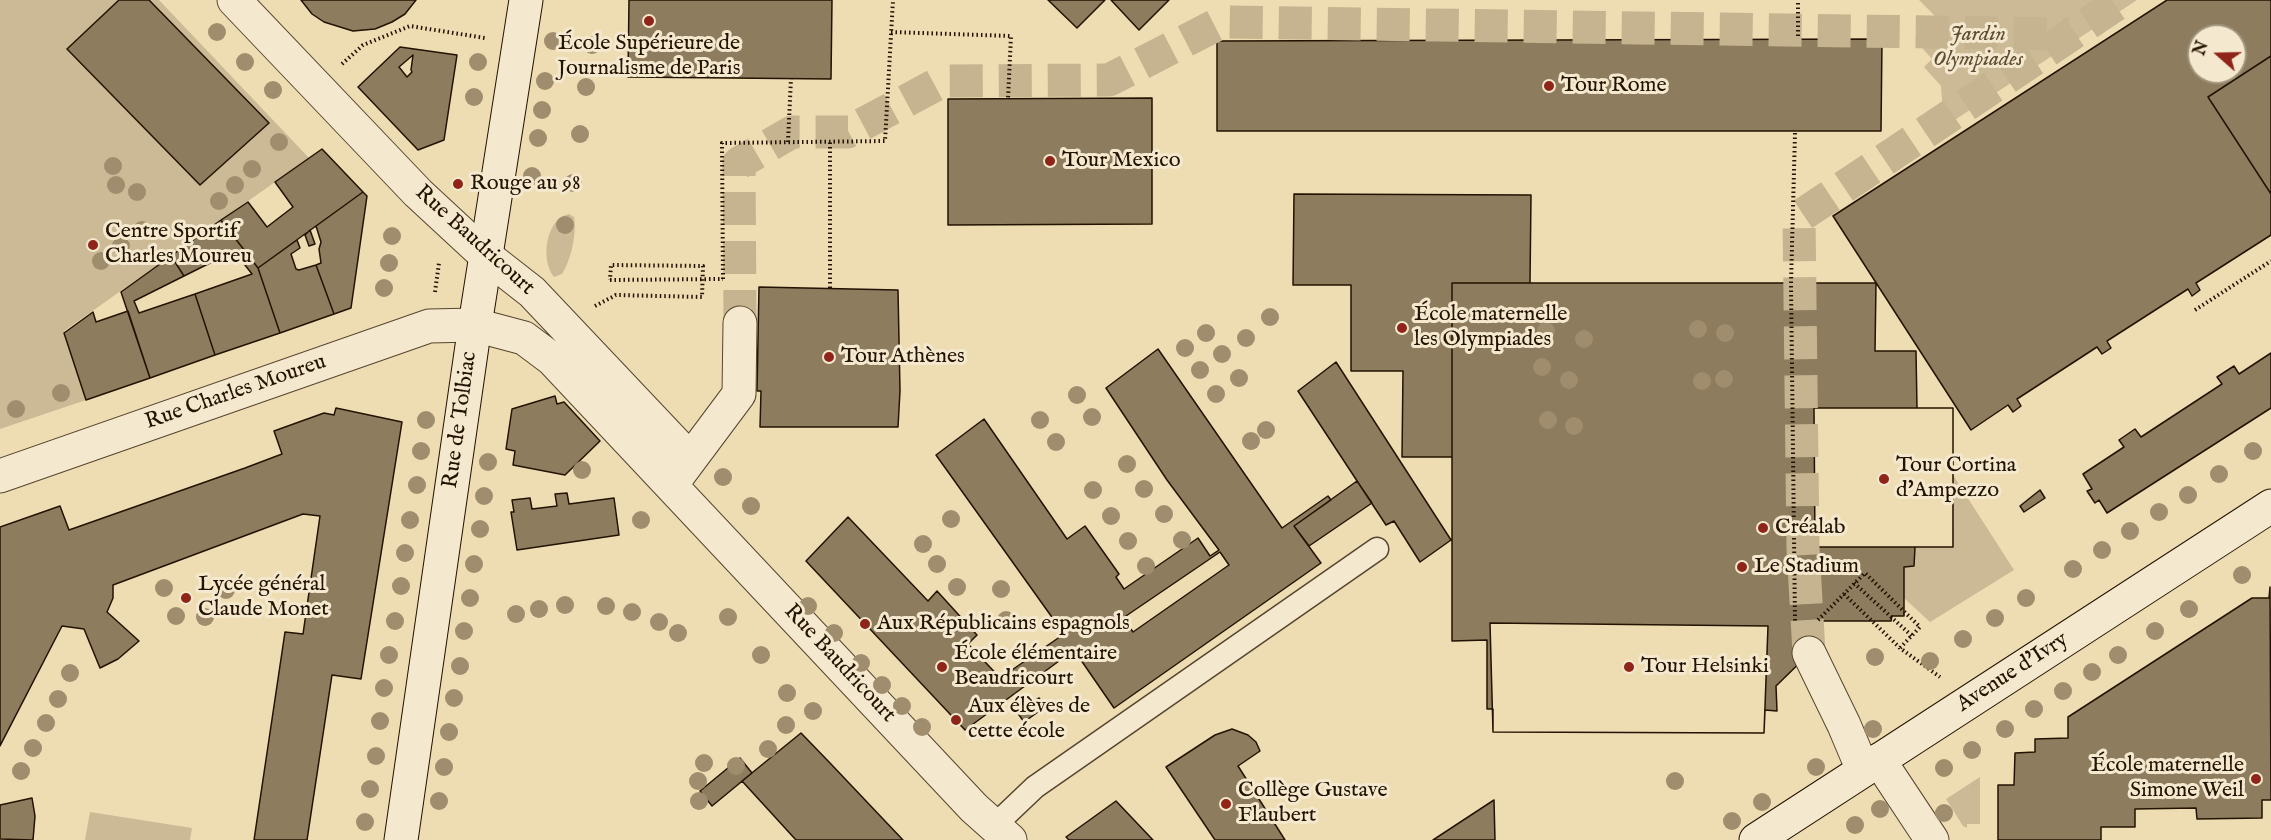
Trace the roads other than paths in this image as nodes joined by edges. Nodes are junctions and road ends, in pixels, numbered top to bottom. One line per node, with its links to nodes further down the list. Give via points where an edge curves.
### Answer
1 (234, 0): 3 (street, Rue Baudricourt, via 418,193)
2 (526, 0): 3 (street, Rue de Tolbiac)
3 (486, 256): 5 (street, Rue de Tolbiac); 6 (street, Rue Baudricourt, via 532,292)
4 (740, 323): 6 (street, via 739,394)
5 (475, 325): 7 (street, Rue Charles Moureu, via 429,326); 8 (street, Rue Baudricourt, via 524,338 552,359); 14 (street, Rue de Tolbiac)
6 (690, 459): 8 (street)
7 (0, 476)
8 (670, 485): 13 (street, Rue Baudricourt, via 974,808)
9 (2271, 506): 12 (street, Avenue d'Ivry)
10 (1377, 549): 13 (lane, via 1035,787)
11 (1805, 637): 12 (street, via 1845,725)
12 (1871, 765): 15 (street, Avenue d'Ivry); 16 (street)
13 (1002, 833)
14 (401, 840)
15 (1756, 840)
16 (1932, 840)

